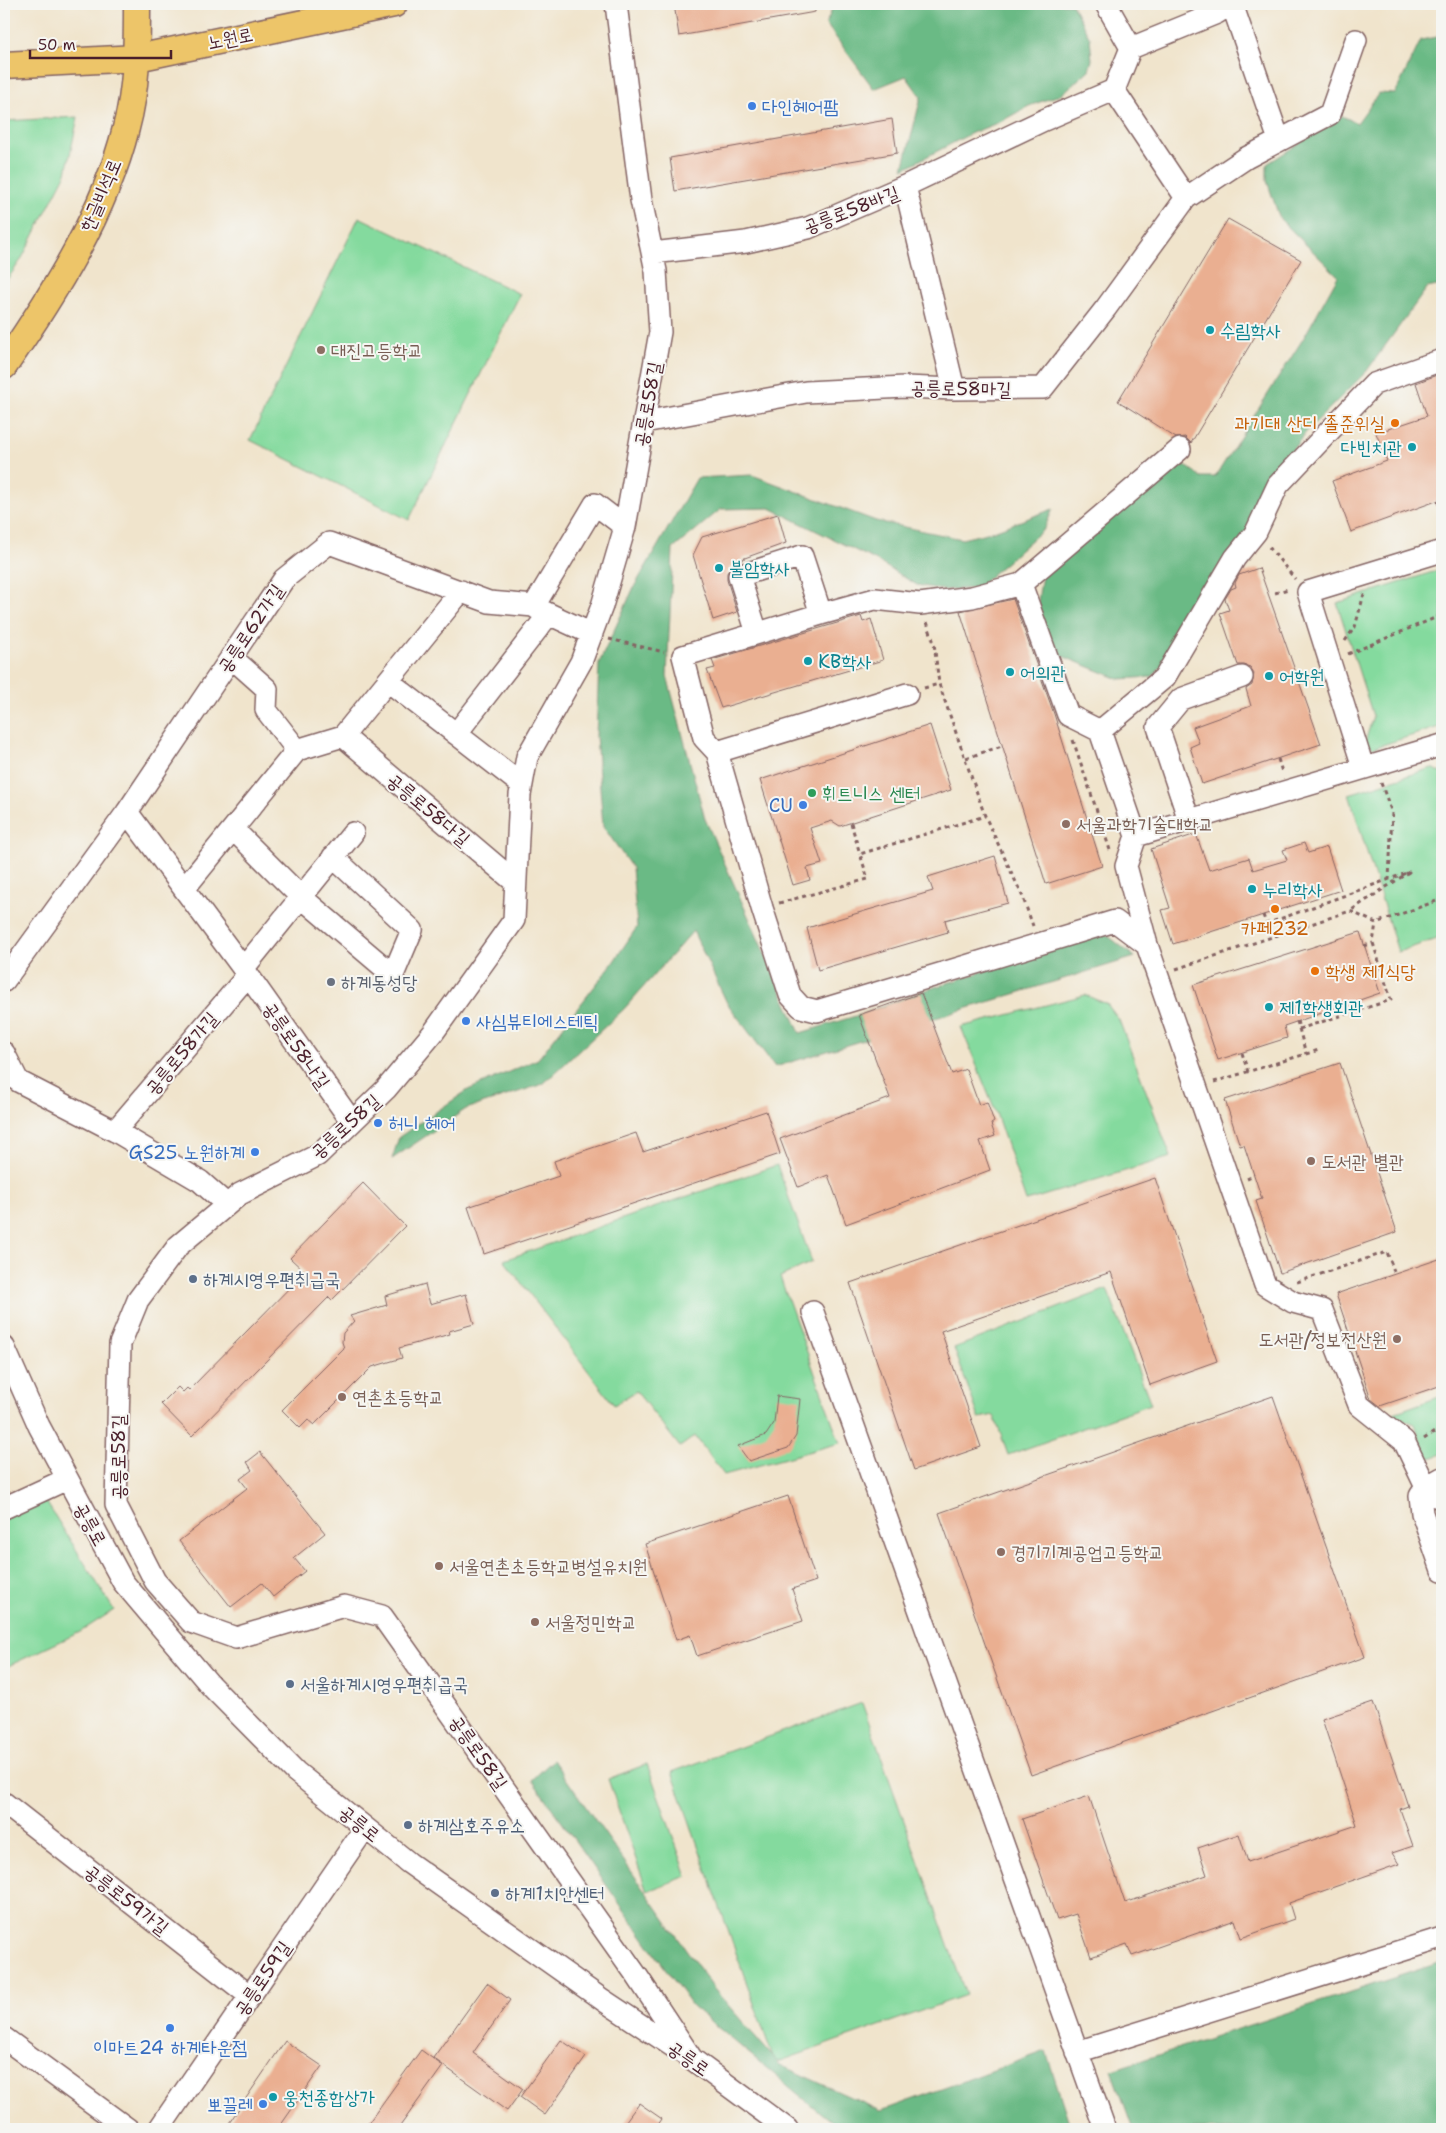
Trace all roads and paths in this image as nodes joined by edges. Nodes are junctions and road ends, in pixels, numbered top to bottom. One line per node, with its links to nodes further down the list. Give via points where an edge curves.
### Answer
1 (137, 4): 8 (main road, 한글비석로)
2 (394, 4): 8 (main road, 노원로)
3 (616, 4): 14 (street, 공릉로58길, via 641,200)
4 (1106, 4): 7 (street)
5 (1232, 4): 7 (street); 11 (street)
6 (1356, 40): 11 (street, 공릉로58마길, via 1330,114)
7 (1131, 48): 10 (street)
8 (136, 58): 9 (main road, 노원로); 16 (main road, 한글비석로, via 127,127 108,182 43,308)
9 (4, 65)
10 (1114, 90): 12 (street); 13 (street)
11 (1280, 140): 13 (street, 공릉로58마길, via 1246,158)
12 (905, 186): 14 (street, 공릉로58바길, via 808,228 746,242); 17 (street, 공릉로58바길)
13 (1186, 198): 17 (street, 공릉로58마길, via 1044,388)
14 (652, 253): 18 (street, 공릉로58길, via 660,332)
15 (1442, 360): 23 (street, via 1374,384 1278,485)
16 (4, 366)
17 (954, 389): 18 (street, 공릉로58마길, via 905,387 806,392)
18 (644, 422): 22 (street, 공릉로58길)
19 (1180, 449): 26 (street)
20 (1438, 501): 21 (path)
21 (1442, 515)
22 (625, 527): 30 (street, via 595,504); 34 (street, 공릉로58길)
23 (1256, 532): 27 (path); 41 (street, via 1235,558 1165,677)
24 (1442, 551): 25 (street)
25 (1362, 576): 37 (path, via 1365,589 1355,627); 37 (street, via 1308,592)
26 (1021, 584): 29 (street, via 972,597); 41 (street, via 1068,715)
27 (1300, 586)
28 (461, 591): 30 (street, 공릉로62가길, via 489,602); 36 (street, 공릉로62가길, via 329,543 284,579); 39 (street)
29 (920, 604): 31 (street, via 876,599); 49 (path, via 934,642 939,684)
30 (541, 610): 34 (street, 공릉로62가길); 42 (street)
31 (821, 614): 33 (street); 33 (street, via 802,556 739,576)
32 (1442, 615): 37 (path)
33 (757, 633): 35 (street)
34 (592, 634): 35 (path); 54 (street, 공릉로58길, via 581,662 527,756)
35 (683, 656): 48 (street, via 704,738)
36 (231, 657): 47 (street, via 267,689 266,710); 55 (street, 공릉로62가길)
37 (1330, 662): 51 (street)
38 (1242, 677): 57 (street, via 1181,699 1158,727)
39 (388, 681): 42 (street); 43 (street)
40 (907, 694): 48 (street)
41 (1100, 731): 61 (street)
42 (456, 734): 54 (street)
43 (343, 736): 47 (street); 66 (street, 공릉로58다길)
44 (1072, 736): 64 (path)
45 (1442, 745): 51 (street)
46 (1002, 746): 49 (path)
47 (297, 750): 59 (street)
48 (717, 752): 70 (street)
49 (966, 758): 56 (path)
50 (1278, 759): 52 (path)
51 (1362, 767): 57 (street)
52 (1284, 777)
53 (1381, 781): 65 (path, via 1392,813)
54 (522, 785): 66 (street, 공릉로58길)
55 (127, 812): 67 (street, 공릉로58나길); 82 (street, 공릉로62가길)
56 (985, 816): 62 (path); 77 (path, via 1022,895)
57 (1189, 820): 61 (street)
58 (851, 823): 62 (path)
59 (233, 828): 67 (street); 68 (street)
60 (353, 833): 63 (street)
61 (1136, 836): 78 (street, via 1126,866)
62 (860, 854): 70 (path, via 868,879)
63 (333, 857): 68 (street); 68 (street, via 412,930 394,975)
64 (1112, 858)
65 (1389, 880): 71 (path, via 1409,872); 74 (path)
66 (515, 882): 92 (street, 공릉로58길, via 514,920 433,1034 386,1089)
67 (184, 889): 80 (street, 공릉로58나길)
68 (301, 896): 80 (street)
69 (1442, 898): 73 (path)
70 (762, 908): 77 (street, via 790,995 801,1007 817,1011)
71 (1350, 911): 73 (path); 75 (path)
72 (1263, 915): 74 (path)
73 (1376, 923): 76 (path)
74 (1266, 924): 75 (path)
75 (1271, 937): 81 (path)
76 (1373, 943): 79 (path); 84 (path, via 1390,1000)
77 (1039, 944): 78 (street, via 1115,921)
78 (1147, 945): 81 (street)
79 (1364, 946)
80 (245, 972): 92 (street, 공릉로58나길); 93 (street, 공릉로58가길)
81 (1157, 975): 91 (street)
82 (4, 980)
83 (1297, 1021): 84 (path)
84 (1299, 1029): 88 (path)
85 (1319, 1050): 88 (path)
86 (4, 1053): 90 (street)
87 (1242, 1053): 89 (path)
88 (1306, 1054): 89 (path)
89 (1248, 1072): 91 (path)
90 (11, 1081): 93 (street)
91 (1197, 1088): 96 (street, via 1264,1286)
92 (352, 1122): 94 (street, 공릉로58길, via 318,1155)
93 (115, 1131): 94 (street, via 200,1181)
94 (226, 1204): 109 (street, 공릉로58길, via 178,1246 138,1300 120,1344 116,1505 155,1581 191,1622 236,1638 344,1606 382,1616 637,1976)
95 (1395, 1274): 96 (path, via 1387,1252)
96 (1272, 1290): 100 (street, via 1293,1302 1322,1310 1359,1405 1404,1441)
97 (814, 1312): 108 (street)
98 (4, 1347): 99 (street)
99 (67, 1479): 101 (street, 공릉로); 104 (street, 공릉로, via 123,1582 211,1686 296,1772)
100 (1437, 1487): 102 (street, via 1420,1496 1422,1513)
101 (4, 1508)
102 (1442, 1570)
103 (4, 1802): 106 (street, 공릉로59가길)
104 (365, 1828): 106 (street, 공릉로59길); 109 (street, 공릉로, via 603,2000)
105 (1442, 1938): 108 (street)
106 (250, 1996): 111 (street, 공릉로59길)
107 (4, 2038): 110 (street)
108 (1077, 2052): 113 (street)
109 (692, 2059): 112 (street, 공릉로)
110 (128, 2129)
111 (159, 2129)
112 (786, 2129)
113 (1104, 2129)

